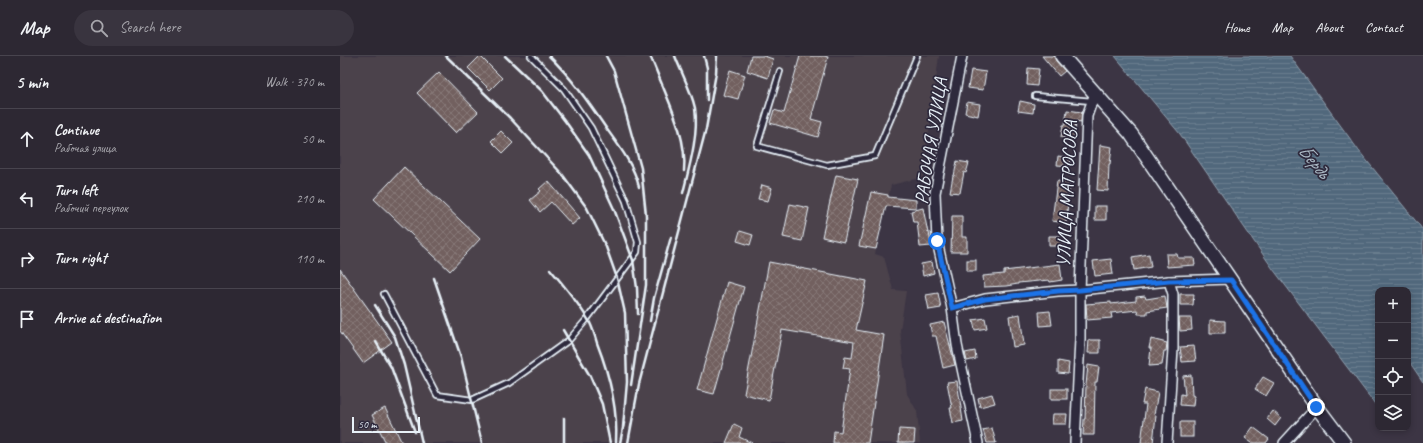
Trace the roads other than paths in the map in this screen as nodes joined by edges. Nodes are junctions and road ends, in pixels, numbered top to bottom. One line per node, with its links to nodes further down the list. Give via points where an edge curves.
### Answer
1 (530, 56): 11 (lane, via 564,89 591,128 626,201 638,242 637,252 569,340 509,383 472,400 436,394)
2 (917, 56): 5 (lane, via 875,156 827,165 757,146)
3 (962, 56): 12 (street, РАБОЧАЯ УЛИЦА, via 935,193 937,241)
4 (1062, 56): 7 (street)
5 (780, 71)
6 (1034, 96): 7 (lane)
7 (1094, 97): 8 (street, via 1131,134); 10 (street, УЛИЦА МАТРОСОВА, via 1087,116)
8 (1231, 280): 9 (street); 13 (street)
9 (1169, 281): 10 (street); 16 (street, via 1173,294 1173,349)
10 (1080, 290): 12 (street, via 985,299); 15 (street, УЛИЦА МАТРОСОВА)
11 (384, 294)
12 (952, 308): 14 (street, РАБОЧАЯ УЛИЦА, via 957,345)
13 (1316, 407): 17 (street); 18 (street)
14 (978, 443)
15 (1075, 443)
16 (1167, 443)
17 (1284, 443)
18 (1344, 443)

